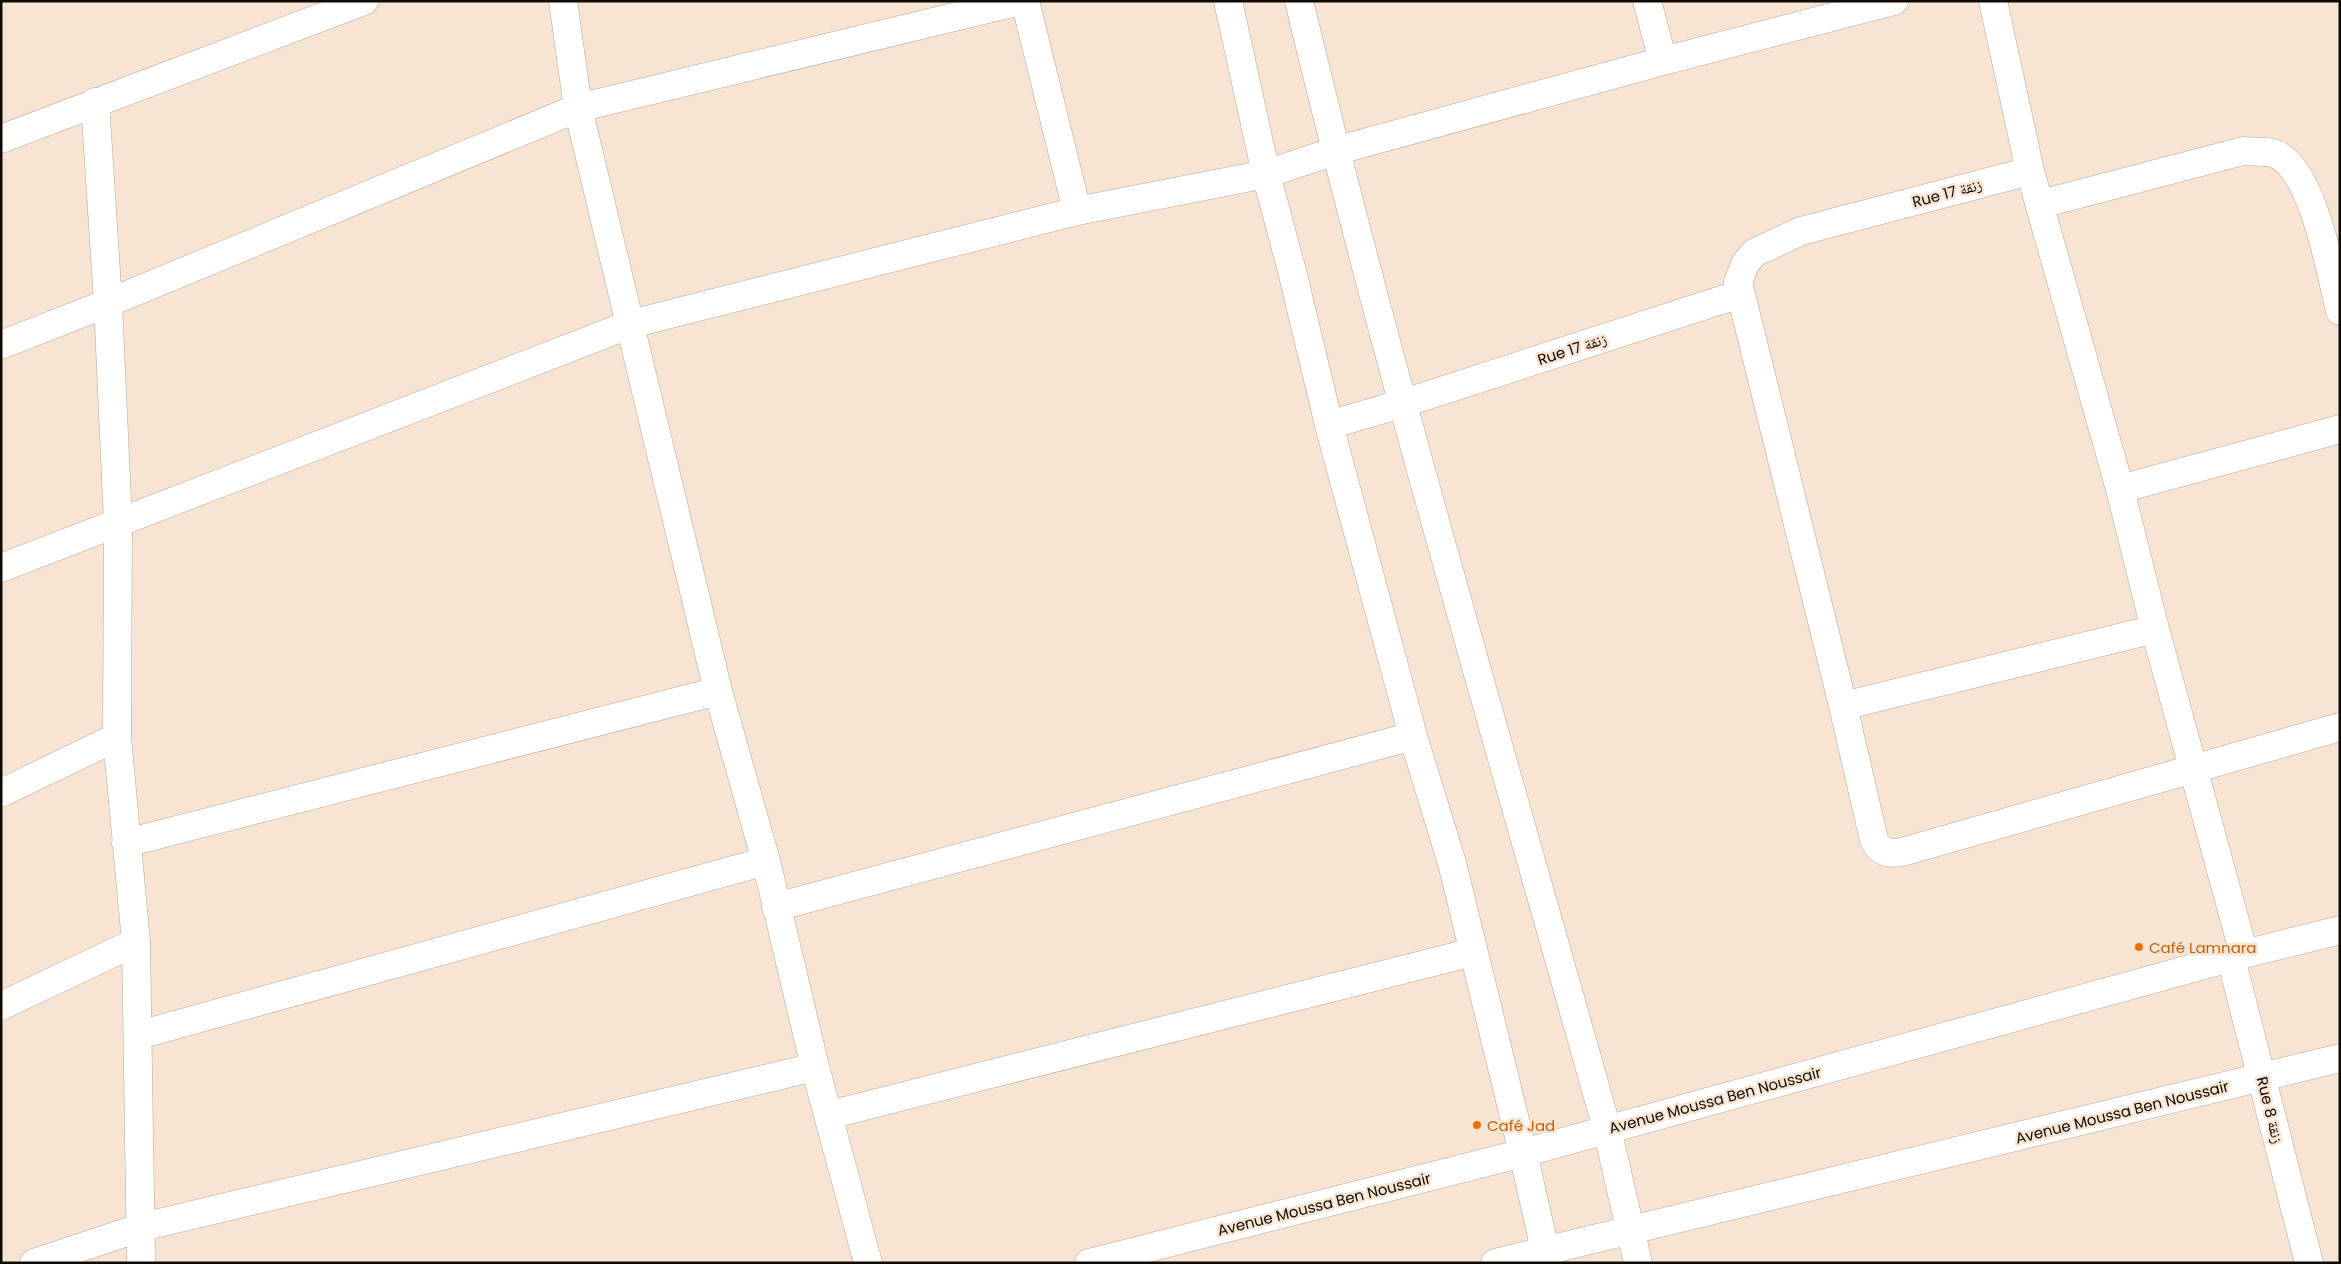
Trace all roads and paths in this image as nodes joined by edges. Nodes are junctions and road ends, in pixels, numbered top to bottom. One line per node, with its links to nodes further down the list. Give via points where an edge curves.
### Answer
1 (364, 1): 11 (street)
2 (563, 1): 12 (street)
3 (1020, 1): 12 (street)
4 (1026, 1): 18 (street)
5 (1228, 1): 16 (street)
6 (1299, 1): 14 (street)
7 (1647, 1): 10 (street)
8 (1894, 1): 10 (street)
9 (1993, 1): 15 (street, Rue 8 زنقة)
10 (1663, 61): 14 (street)
11 (95, 102): 13 (street); 20 (street)
12 (578, 108): 20 (street); 22 (street)
13 (1, 139)
14 (1335, 151): 16 (street); 24 (street)
15 (2030, 171): 17 (street, Rue 8 زنقة); 19 (street, Rue 17 زنقة, via 1801,231 1754,253 1745,264)
16 (1266, 174): 18 (street); 25 (street)
17 (2041, 204): 21 (street, via 2243,151 2274,154 2298,173 2315,211); 27 (street, Rue 8 زنقة)
18 (1077, 211): 22 (street)
19 (1739, 288): 24 (street, Rue 17 زنقة); 32 (street)
20 (108, 303): 23 (street); 28 (street)
21 (2340, 311)
22 (631, 324): 28 (street); 31 (street)
23 (1, 345)
24 (1404, 403): 25 (street, Rue 17 زنقة); 51 (street)
25 (1329, 425): 34 (street)
26 (2340, 429): 27 (street)
27 (2120, 489): 30 (street, Rue 8 زنقة)
28 (118, 523): 29 (street); 35 (street)
29 (1, 568)
30 (2155, 628): 32 (street); 36 (street, Rue 8 زنقة)
31 (718, 691): 38 (street); 39 (street)
32 (1843, 706): 36 (street, via 1874,840 1888,854)
33 (2340, 728): 36 (street)
34 (1413, 736): 40 (street); 43 (street, via 1452,863)
35 (117, 737): 37 (street); 38 (street)
36 (2194, 768): 44 (street, Rue 8 زنقة)
37 (1, 793)
38 (126, 843): 42 (street)
39 (766, 861): 40 (street); 46 (street)
40 (776, 907): 48 (street)
41 (2340, 930): 44 (street, Avenue Moussa Ben Noussair)
42 (136, 942): 45 (street); 46 (street)
43 (1473, 952): 50 (street); 52 (street)
44 (2237, 956): 49 (street, Rue 8 زنقة); 51 (street, Avenue Moussa Ben Noussair)
45 (1, 1006)
46 (139, 1035): 53 (street)
47 (2340, 1058): 49 (street, Avenue Moussa Ben Noussair)
48 (815, 1067): 50 (street); 53 (street)
49 (2262, 1078): 54 (street, Avenue Moussa Ben Noussair); 62 (street, Rue 8 زنقة)
50 (829, 1115): 58 (street)
51 (1608, 1129): 52 (street, Avenue Moussa Ben Noussair); 54 (street)
52 (1523, 1153): 55 (street); 59 (street, Avenue Moussa Ben Noussair)
53 (142, 1227): 56 (street); 57 (street)
54 (1630, 1228): 55 (street, Avenue Moussa Ben Noussair); 61 (street)
55 (1546, 1256): 60 (street, Avenue Moussa Ben Noussair)
56 (34, 1263)
57 (141, 1263)
58 (868, 1263)
59 (1089, 1263)
60 (1495, 1263)
61 (1638, 1263)
62 (2309, 1263)

